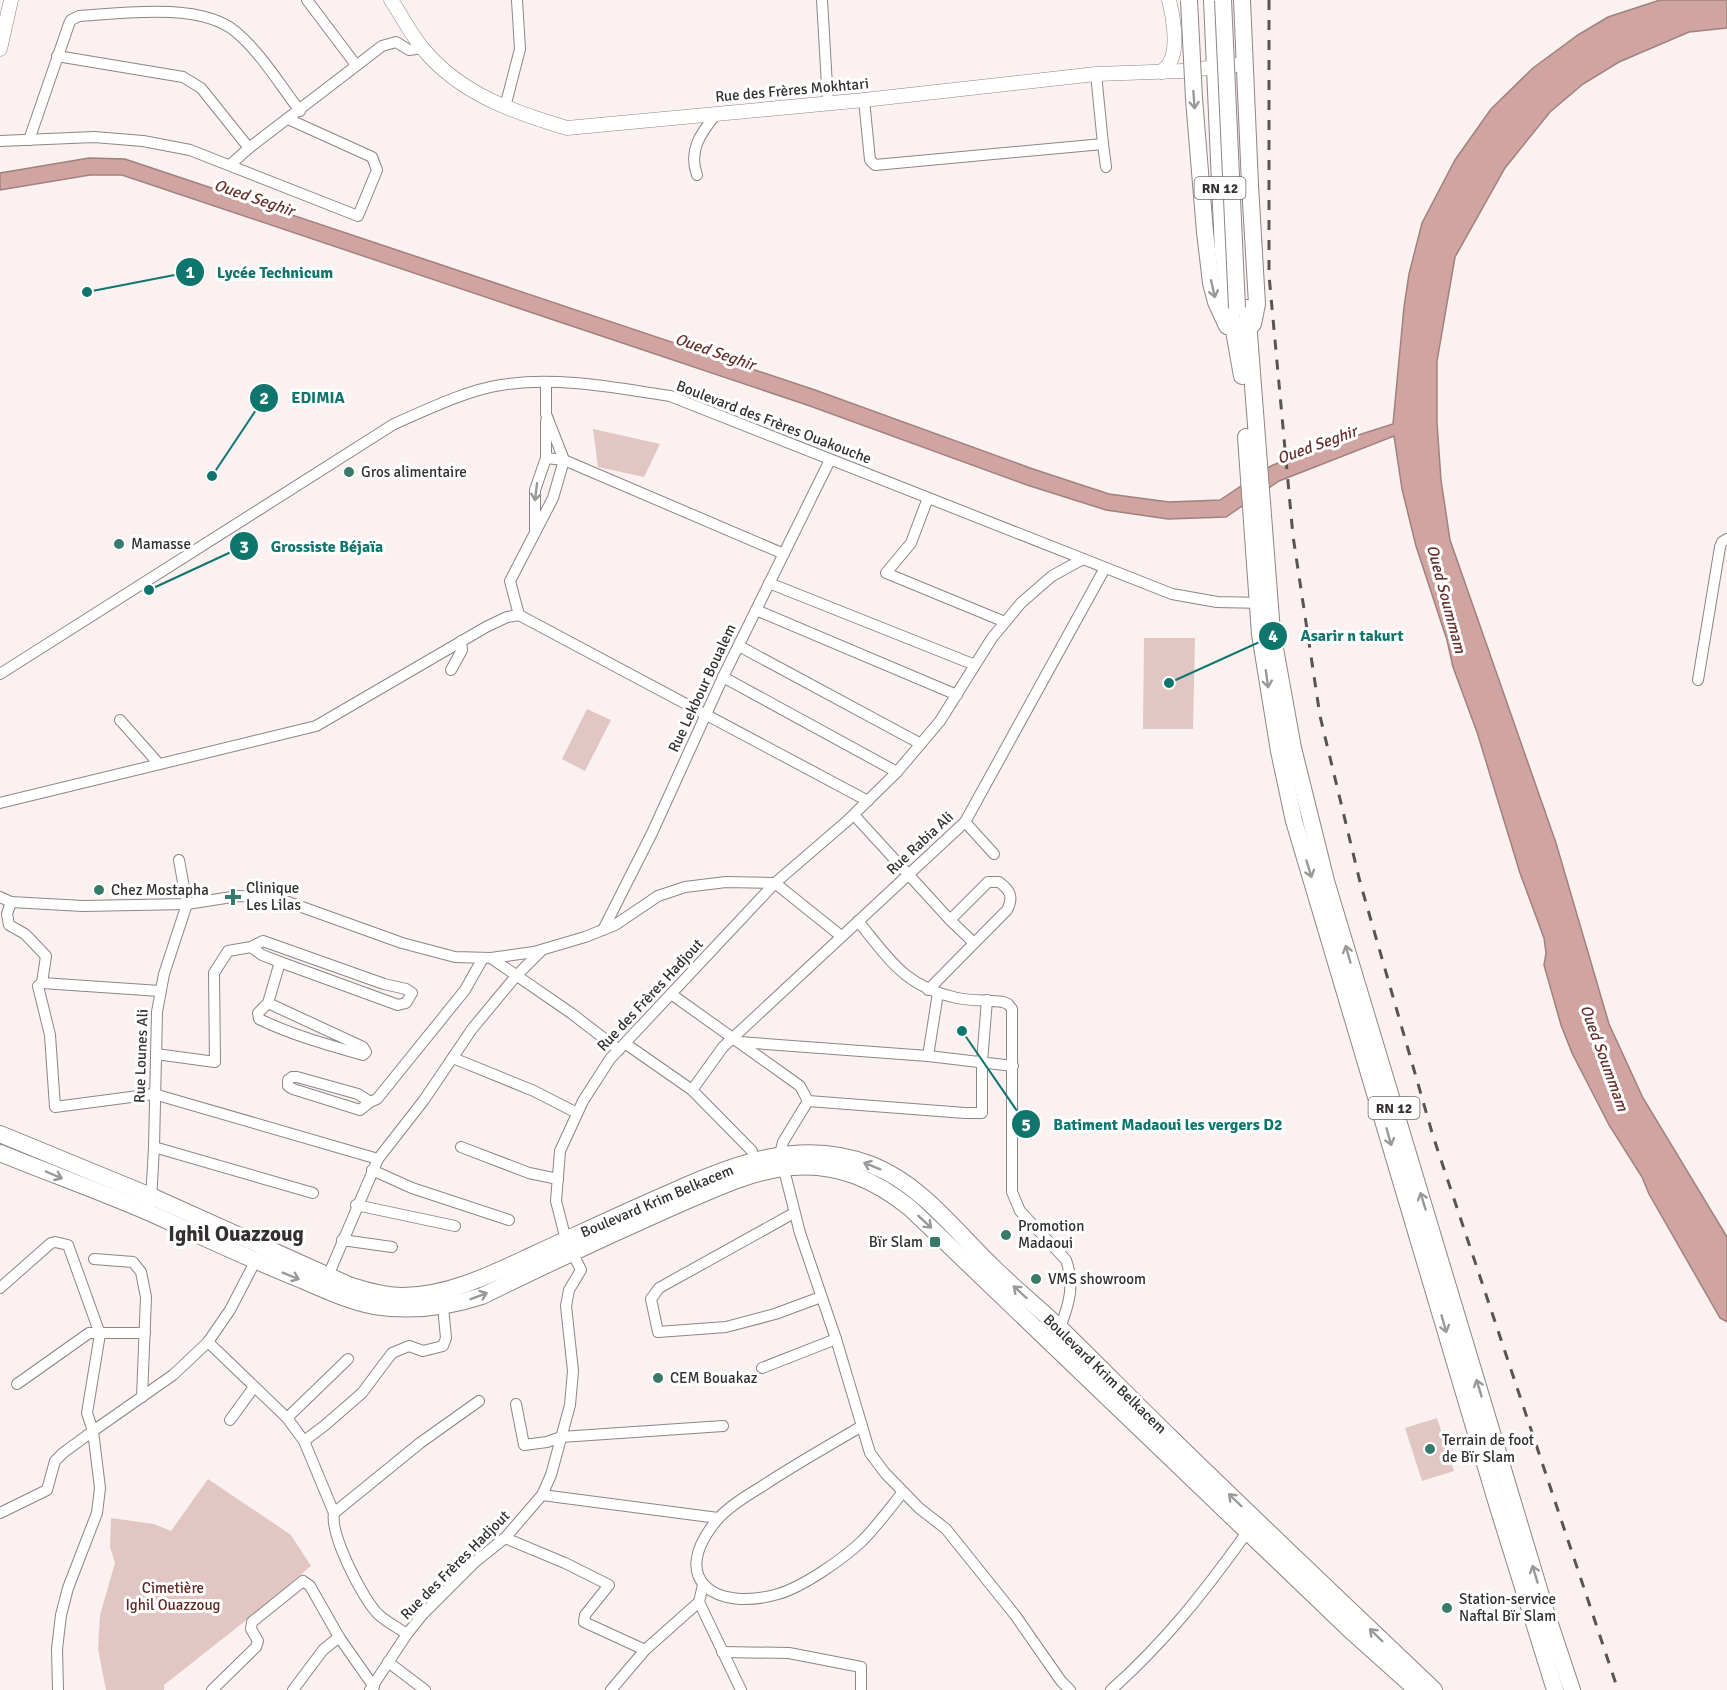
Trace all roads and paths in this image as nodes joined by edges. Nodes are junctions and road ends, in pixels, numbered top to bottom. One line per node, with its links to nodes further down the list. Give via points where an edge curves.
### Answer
1 (11, 0): 14 (street)
2 (307, 0): 17 (street)
3 (391, 0): 13 (street, Rue des Frères Mokhtari)
4 (517, 0): 24 (street, via 520,49)
5 (822, 0): 23 (street)
6 (1170, 0): 7 (street); 20 (street, via 1174,25 1172,60)
7 (1187, 0): 19 (street, via 1180,26); 37 (main road, one-way to 37, bridge, via 1210,273)
8 (1212, 0): 18 (main road, RN 12)
9 (1223, 0): 35 (main road, RN 12, bridge)
10 (1230, 0): 35 (main road, RN 12)
11 (1242, 0): 16 (main road, RN 12)
12 (1250, 0): 16 (main road, via 1250,33)
13 (422, 48): 17 (street, via 409,50 392,42); 24 (street, Rue des Frères Mokhtari, via 446,73 475,94)
14 (0, 49)
15 (57, 57): 25 (street, via 74,17 151,11 191,14 228,26 238,34); 28 (street); 31 (street, via 168,73 193,81)
16 (1244, 64): 18 (street, Rue des Frères Mokhtari); 36 (main road, RN 12, via 1257,304)
17 (356, 65): 25 (street)
18 (1214, 66): 19 (street, Rue des Frères Mokhtari); 37 (main road, RN 12, via 1223,251)
19 (1182, 71): 20 (street, Rue des Frères Mokhtari)
20 (1162, 72): 21 (street, Rue des Frères Mokhtari)
21 (1096, 74): 22 (street, Rue des Frères Mokhtari); 30 (street)
22 (864, 100): 23 (street, Rue des Frères Mokhtari); 30 (street, via 870,160 875,165)
23 (828, 103): 26 (street, Rue des Frères Mokhtari)
24 (505, 107): 26 (street, Rue des Frères Mokhtari, via 567,128)
25 (300, 111): 27 (street)
26 (716, 114): 34 (street, via 695,145)
27 (288, 119): 31 (street); 32 (street, via 372,157 377,170 358,216)
28 (29, 140): 29 (street); 32 (street, via 94,137 143,141 190,150)
29 (0, 141)
30 (1103, 144): 33 (street)
31 (249, 148): 32 (street)
32 (230, 165)
33 (1106, 167)
34 (697, 175)
35 (1242, 308): 36 (main road, RN 12); 37 (main road, RN 12)
36 (1250, 343): 42 (main road, RN 12)
37 (1242, 375): 42 (main road, RN 12)
38 (546, 383): 39 (street); 40 (street, Boulevard des Frères Ouakouche, via 670,396); 58 (street, Boulevard des Frères Ouakouche, via 501,385 448,401 394,424)
39 (546, 414): 41 (street); 41 (street)
40 (830, 460): 43 (street, Boulevard des Frères Ouakouche); 46 (street, Rue Lekbour Boualem)
41 (552, 461): 44 (street, via 553,498); 44 (street, one-way to 44, via 535,490); 46 (street)
42 (1253, 467): 50 (main road, RN 12)
43 (928, 498): 47 (street, Boulevard des Frères Ouakouche); 53 (street, via 911,543 886,573)
44 (535, 533): 52 (street, via 510,581)
45 (1727, 539): 60 (street, via 1720,547)
46 (784, 554): 49 (street, Rue Lekbour Boualem)
47 (1083, 559): 48 (street, Boulevard des Frères Ouakouche); 53 (street, Rue des Frères Hadjout, via 1052,576)
48 (1105, 568): 50 (street, Boulevard des Frères Ouakouche, via 1172,594 1217,602); 70 (street, Rue Rabia Ali)
49 (769, 583): 51 (street, Rue Lekbour Boualem); 56 (street)
50 (1264, 603): 176 (main road, RN 12, one-way to 176, via 1260,634 1294,821); 177 (main road, RN 12, one-way to 50, via 1326,881 1293,748)
51 (756, 610): 55 (street, Rue Lekbour Boualem); 61 (street)
52 (519, 615): 54 (street, via 507,617); 62 (street)
53 (1005, 622): 56 (street, Rue des Frères Hadjout)
54 (461, 641): 57 (street, via 462,650); 65 (street, via 316,726)
55 (739, 646): 59 (street, Rue Lekbour Boualem); 64 (street)
56 (975, 665): 61 (street, Rue des Frères Hadjout)
57 (451, 670)
58 (0, 674)
59 (723, 677): 62 (street, Rue Lekbour Boualem); 66 (street)
60 (1698, 680)
61 (957, 695): 64 (street, Rue des Frères Hadjout)
62 (706, 714): 67 (street); 80 (street, Rue Lekbour Boualem)
63 (120, 720): 65 (street)
64 (921, 744): 66 (street, Rue des Frères Hadjout)
65 (159, 764): 68 (street)
66 (897, 772): 67 (street, Rue des Frères Hadjout)
67 (868, 801): 69 (street, Rue des Frères Hadjout)
68 (0, 803)
69 (854, 814): 73 (street); 74 (street, Rue des Frères Hadjout)
70 (965, 822): 71 (street); 73 (street, Rue Rabia Ali)
71 (994, 854)
72 (179, 860): 77 (street)
73 (909, 874): 78 (street); 79 (street, Rue Rabia Ali)
74 (775, 883): 80 (street, via 726,882 685,887 658,896); 81 (street); 91 (street, Rue des Frères Hadjout)
75 (0, 897): 76 (street)
76 (11, 902): 77 (street, via 83,906); 88 (street, via 9,925 25,934 46,956)
77 (187, 904): 85 (street, via 238,896 263,897 288,902 394,941 454,957); 89 (street, Rue Lounes Ali)
78 (950, 920): 82 (street); 82 (street, via 988,882 999,882 1006,888 1012,898 1007,910)
79 (858, 921): 81 (street, Rue Rabia Ali); 90 (street, via 901,972)
80 (603, 930): 84 (street)
81 (841, 936): 94 (street, Rue Rabia Ali)
82 (974, 943): 90 (street)
83 (251, 946): 86 (street); 86 (street, via 263,941 412,993 406,1003 398,1005); 96 (street, via 228,951 214,973 215,1062)
84 (543, 950): 85 (street); 87 (street)
85 (487, 958): 87 (street); 104 (street, via 377,1099)
86 (280, 962): 93 (street)
87 (516, 976): 95 (street); 98 (street)
88 (42, 982): 89 (street); 102 (street, via 38,986 50,1035 55,1107)
89 (160, 991): 96 (street, Rue Lounes Ali)
90 (933, 992): 92 (street); 97 (street)
91 (671, 994): 94 (street); 95 (street, Rue des Frères Hadjout)
92 (987, 1000): 99 (street); 100 (street, via 1006,1003 1012,1009)
93 (268, 1003): 93 (street, via 258,1013 259,1019 348,1051 363,1055 366,1052 363,1047)
94 (733, 1040): 97 (street); 101 (street, Rue Rabia Ali, via 723,1047); 103 (street, via 800,1086)
95 (622, 1047): 101 (street); 105 (street, Rue des Frères Hadjout, via 610,1059)
96 (156, 1054): 102 (street, Rue Lounes Ali)
97 (928, 1056): 99 (street)
98 (453, 1058): 105 (street); 111 (street)
99 (982, 1062): 100 (street); 103 (street, via 982,1113)
100 (1013, 1066): 130 (street, via 1012,1192 1020,1211 1066,1260 1072,1289)
101 (692, 1090): 109 (street)
102 (154, 1094): 108 (street, Rue Lounes Ali); 111 (street)
103 (808, 1101): 112 (street, via 783,1142)
104 (370, 1102): 104 (street, via 358,1094 297,1077 288,1080 293,1089 360,1110)
105 (578, 1113): 114 (street, Rue des Frères Hadjout, via 560,1151)
106 (0, 1134): 116 (main road, Boulevard Krim Belkacem)
107 (461, 1147): 114 (street, via 529,1173)
108 (154, 1148): 115 (street); 116 (street, Rue Lounes Ali)
109 (752, 1151)
110 (0, 1153): 116 (main road, Boulevard Krim Belkacem, one-way to 116)
111 (378, 1159): 113 (street)
112 (782, 1162): 118 (street); 123 (main road, Boulevard Krim Belkacem, via 723,1170); 130 (main road, Boulevard Krim Belkacem, one-way to 112, via 900,1179 848,1157 820,1153); 154 (main road, Boulevard Krim Belkacem, one-way to 154, via 794,1167 842,1171 889,1191)
113 (372, 1170): 117 (street); 119 (street, via 412,1188)
114 (558, 1179): 123 (street, Rue des Frères Hadjout, via 556,1201)
115 (313, 1193)
116 (150, 1204): 124 (main road, Boulevard Krim Belkacem)
117 (356, 1205): 120 (street); 121 (street)
118 (794, 1213): 128 (street); 128 (street, via 659,1288 651,1299 658,1332 726,1327)
119 (509, 1220)
120 (455, 1226)
121 (342, 1240): 122 (street); 126 (street)
122 (392, 1246)
123 (570, 1246): 126 (main road, Boulevard Krim Belkacem, via 432,1293 379,1294); 129 (main road, Boulevard Krim Belkacem, one-way to 123, via 482,1296); 147 (street, Rue des Frères Hadjout, via 580,1270 569,1290 566,1306 573,1371 570,1405)
124 (258, 1254): 126 (main road, Boulevard Krim Belkacem); 129 (main road, Boulevard Krim Belkacem, one-way to 129, via 342,1296 373,1306); 134 (street, via 230,1310)
125 (94, 1258): 131 (street, via 133,1262 141,1272 146,1297)
126 (328, 1276)
127 (0, 1288): 132 (street, via 51,1243 68,1245)
128 (821, 1297): 133 (street)
129 (444, 1306): 148 (street, via 446,1338 442,1346 423,1351 409,1346 392,1353 362,1393)
130 (1060, 1328): 175 (main road, Boulevard Krim Belkacem, one-way to 130)
131 (145, 1333): 132 (street); 139 (street)
132 (100, 1334): 137 (street, via 89,1333); 146 (street, via 87,1413)
133 (836, 1339): 136 (street); 145 (street)
134 (208, 1342): 138 (street); 139 (street)
135 (348, 1359): 142 (street)
136 (762, 1368)
137 (17, 1384)
138 (254, 1387): 142 (street); 143 (street)
139 (142, 1397): 146 (street)
140 (479, 1401): 152 (street, via 420,1443)
141 (516, 1404): 147 (street, via 524,1445)
142 (287, 1418): 148 (street)
143 (230, 1420)
144 (723, 1426): 147 (street)
145 (862, 1426): 149 (street, via 870,1454); 153 (street, via 788,1469)
146 (93, 1431): 151 (street, via 55,1461 47,1490); 165 (street, via 100,1488 97,1513 61,1615)
147 (561, 1437): 150 (street, Rue des Frères Hadjout)
148 (304, 1441): 152 (street)
149 (903, 1492): 156 (street, via 861,1542 818,1574 778,1594 742,1599 713,1593); 172 (street, via 946,1529)
150 (542, 1495): 153 (street); 155 (street, Rue des Frères Hadjout)
151 (0, 1512)
152 (334, 1514): 158 (street, via 338,1543 370,1603 379,1615)
153 (718, 1518): 156 (street, via 702,1541 697,1557)
154 (1248, 1531): 173 (street, via 1200,1597 1145,1660); 174 (main road, Boulevard Krim Belkacem)
155 (505, 1538): 158 (street, Rue des Frères Hadjout, via 475,1562); 160 (street, via 609,1585 585,1615 584,1622)
156 (703, 1586): 157 (street)
157 (699, 1602): 160 (street); 161 (street)
158 (406, 1634): 162 (street, Rue des Frères Hadjout)
159 (339, 1637): 164 (street); 166 (street, via 310,1586 303,1581 252,1622 256,1647); 167 (street, via 323,1650)
160 (645, 1650): 169 (street)
161 (722, 1652): 170 (street); 171 (street, via 789,1653 861,1666)
162 (388, 1662): 163 (street); 164 (street, Rue des Frères Hadjout)
163 (411, 1685): 168 (street)
164 (372, 1688)
165 (58, 1690)
166 (212, 1690)
167 (292, 1690)
168 (425, 1690)
169 (611, 1690)
170 (741, 1690)
171 (861, 1690)
172 (1070, 1690)
173 (1111, 1690)
174 (1418, 1690)
175 (1434, 1690)
176 (1555, 1690)
177 (1572, 1690)

